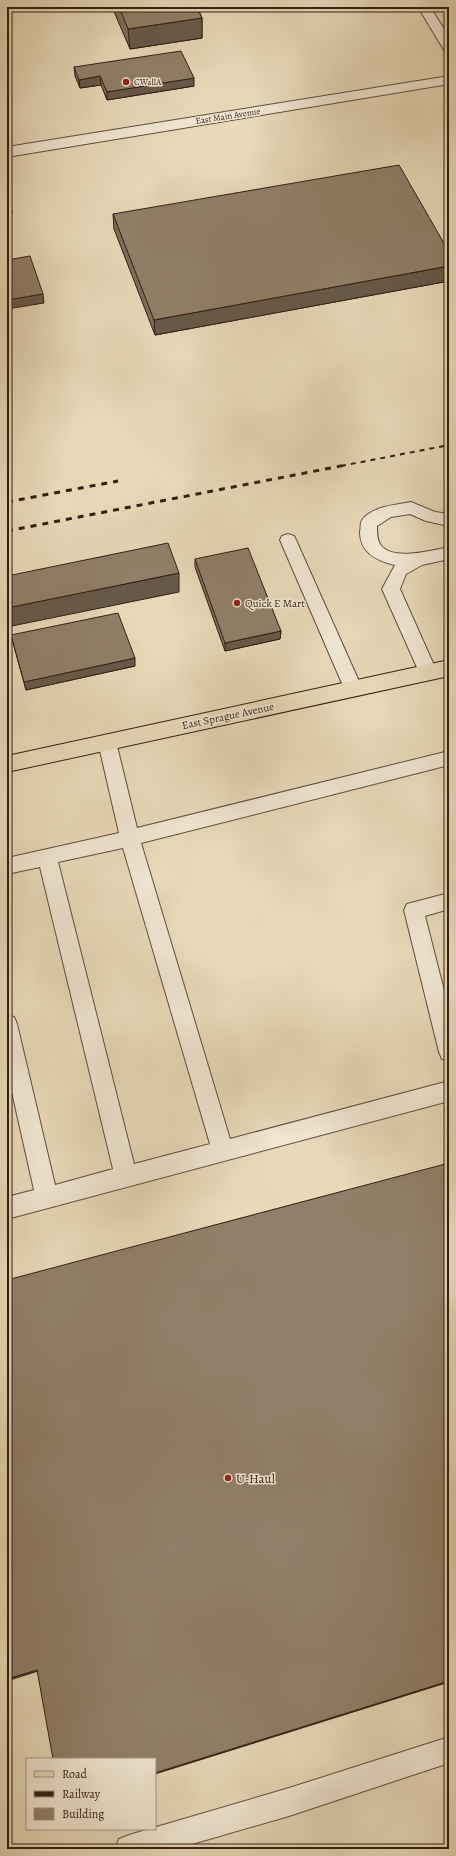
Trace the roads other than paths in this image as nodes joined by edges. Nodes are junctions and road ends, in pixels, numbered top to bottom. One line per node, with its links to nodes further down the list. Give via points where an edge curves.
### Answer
1 (424, 7): 2 (lane)
2 (449, 47)
3 (449, 80): 4 (street, East Main Avenue)
4 (7, 152)
5 (449, 520): 8 (lane, via 432,517 410,508 387,512 369,523 368,538 377,553 390,559)
6 (288, 540): 11 (lane)
7 (449, 553): 8 (lane)
8 (417, 560): 10 (lane, via 399,570 391,589)
9 (449, 668): 10 (main road, East Sprague Avenue)
10 (428, 672): 11 (main road, East Sprague Avenue)
11 (353, 688): 12 (main road, East Sprague Avenue)
12 (107, 742): 14 (main road, East Sprague Avenue); 15 (lane)
13 (449, 758): 15 (lane)
14 (7, 764)
15 (130, 838): 16 (lane); 22 (lane)
16 (47, 857): 17 (lane); 23 (lane)
17 (7, 866)
18 (449, 901): 20 (lane, via 414,910)
19 (7, 1024): 24 (lane)
20 (449, 1052)
21 (449, 1090): 22 (lane)
22 (224, 1150): 23 (lane)
23 (126, 1176): 24 (lane)
24 (47, 1198): 25 (lane)
25 (7, 1208)
26 (449, 1750): 27 (lane, via 289,1802)
27 (129, 1849)

